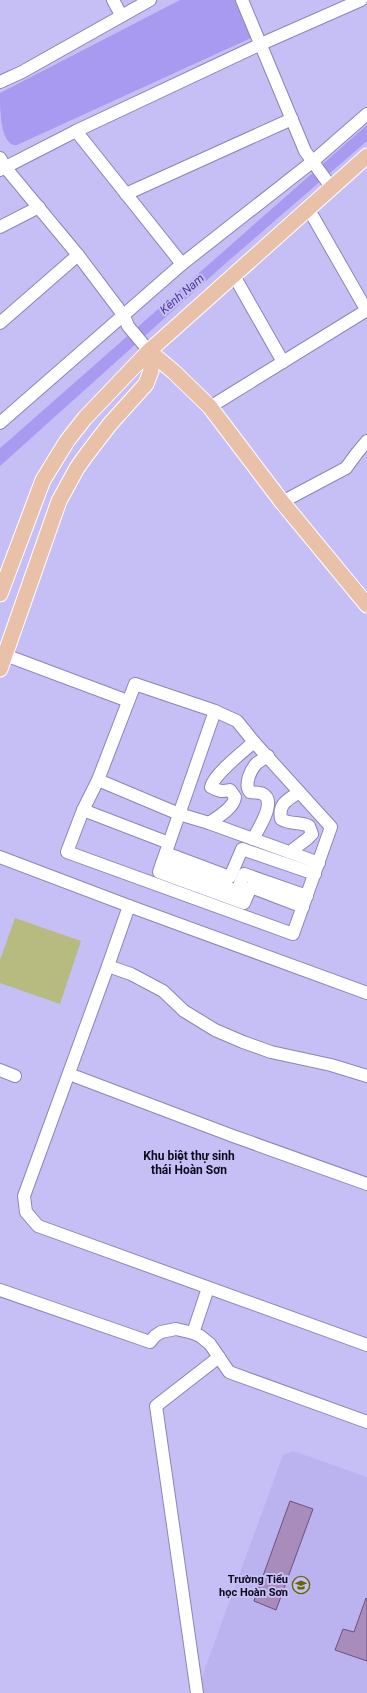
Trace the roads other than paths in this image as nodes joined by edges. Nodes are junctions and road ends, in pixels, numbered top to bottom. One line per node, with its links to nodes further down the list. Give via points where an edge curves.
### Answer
1 (113, 0): 5 (street)
2 (150, 0): 5 (street)
3 (242, 0): 6 (street)
4 (361, 0): 6 (street)
5 (121, 15): 7 (street)
6 (261, 44): 9 (street); 10 (street)
7 (0, 82)
8 (367, 114): 12 (street)
9 (292, 119): 12 (street); 15 (street)
10 (76, 131): 13 (street); 15 (street)
11 (367, 156): 14 (main road)
12 (313, 164): 14 (street); 20 (street)
13 (2, 165): 16 (street)
14 (331, 188): 17 (main road)
15 (126, 194): 20 (street)
16 (38, 207): 18 (street); 19 (street)
17 (308, 208): 21 (main road); 22 (street)
18 (0, 227)
19 (78, 255): 23 (street); 24 (street)
20 (182, 264): 23 (street)
21 (233, 274): 25 (main road); 26 (street)
22 (367, 310): 26 (street)
23 (126, 321): 25 (street); 28 (street)
24 (0, 323)
25 (148, 351): 27 (main road); 31 (main road, via 85,418 54,461 43,480); 33 (main road, via 151,371 146,384 86,454 59,501)
26 (283, 362): 27 (street)
27 (210, 407): 30 (main road)
28 (0, 423)
29 (367, 441): 30 (street, via 346,468)
30 (282, 502): 32 (main road)
31 (0, 594)
32 (367, 605)
33 (3, 654): 34 (main road); 35 (street)
34 (0, 669)
35 (128, 701): 36 (street, via 135,684); 39 (street)
36 (215, 711): 37 (street, via 237,721); 42 (street)
37 (254, 742): 38 (street); 43 (street, via 213,782 211,787 217,791 230,790 235,801)
38 (268, 756): 40 (street); 44 (street, via 256,764 247,784 250,792 264,794 269,803)
39 (98, 780): 41 (street); 42 (street)
40 (299, 792): 45 (street, via 282,805 279,811 280,819 287,823 304,823 309,826 312,834); 48 (street, via 331,827)
41 (83, 810): 46 (street); 49 (street, via 67,852 293,934)
42 (179, 814): 43 (street); 46 (street)
43 (209, 823): 44 (street)
44 (252, 839): 45 (street)
45 (290, 852): 48 (street)
46 (166, 853): 48 (street, via 230,877 242,849); 49 (street, via 159,872 244,903 251,887)
47 (0, 857): 50 (street)
48 (317, 868): 49 (street)
49 (305, 902)
50 (128, 906): 51 (street); 52 (street)
51 (108, 966): 54 (street); 56 (street, via 131,974 163,991 184,1011 215,1030 271,1052)
52 (367, 993)
53 (0, 1070): 55 (street)
54 (69, 1074): 57 (street); 58 (street, via 24,1196 26,1212 38,1226)
55 (15, 1076)
56 (367, 1076)
57 (367, 1184)
58 (208, 1288): 60 (street); 61 (street)
59 (0, 1290): 60 (street, via 150,1342 161,1332 176,1329)
60 (193, 1333): 62 (street, via 210,1344)
61 (367, 1345)
62 (219, 1357): 63 (street, via 229,1372); 64 (street, via 156,1406)
63 (367, 1422)
64 (198, 1693)

